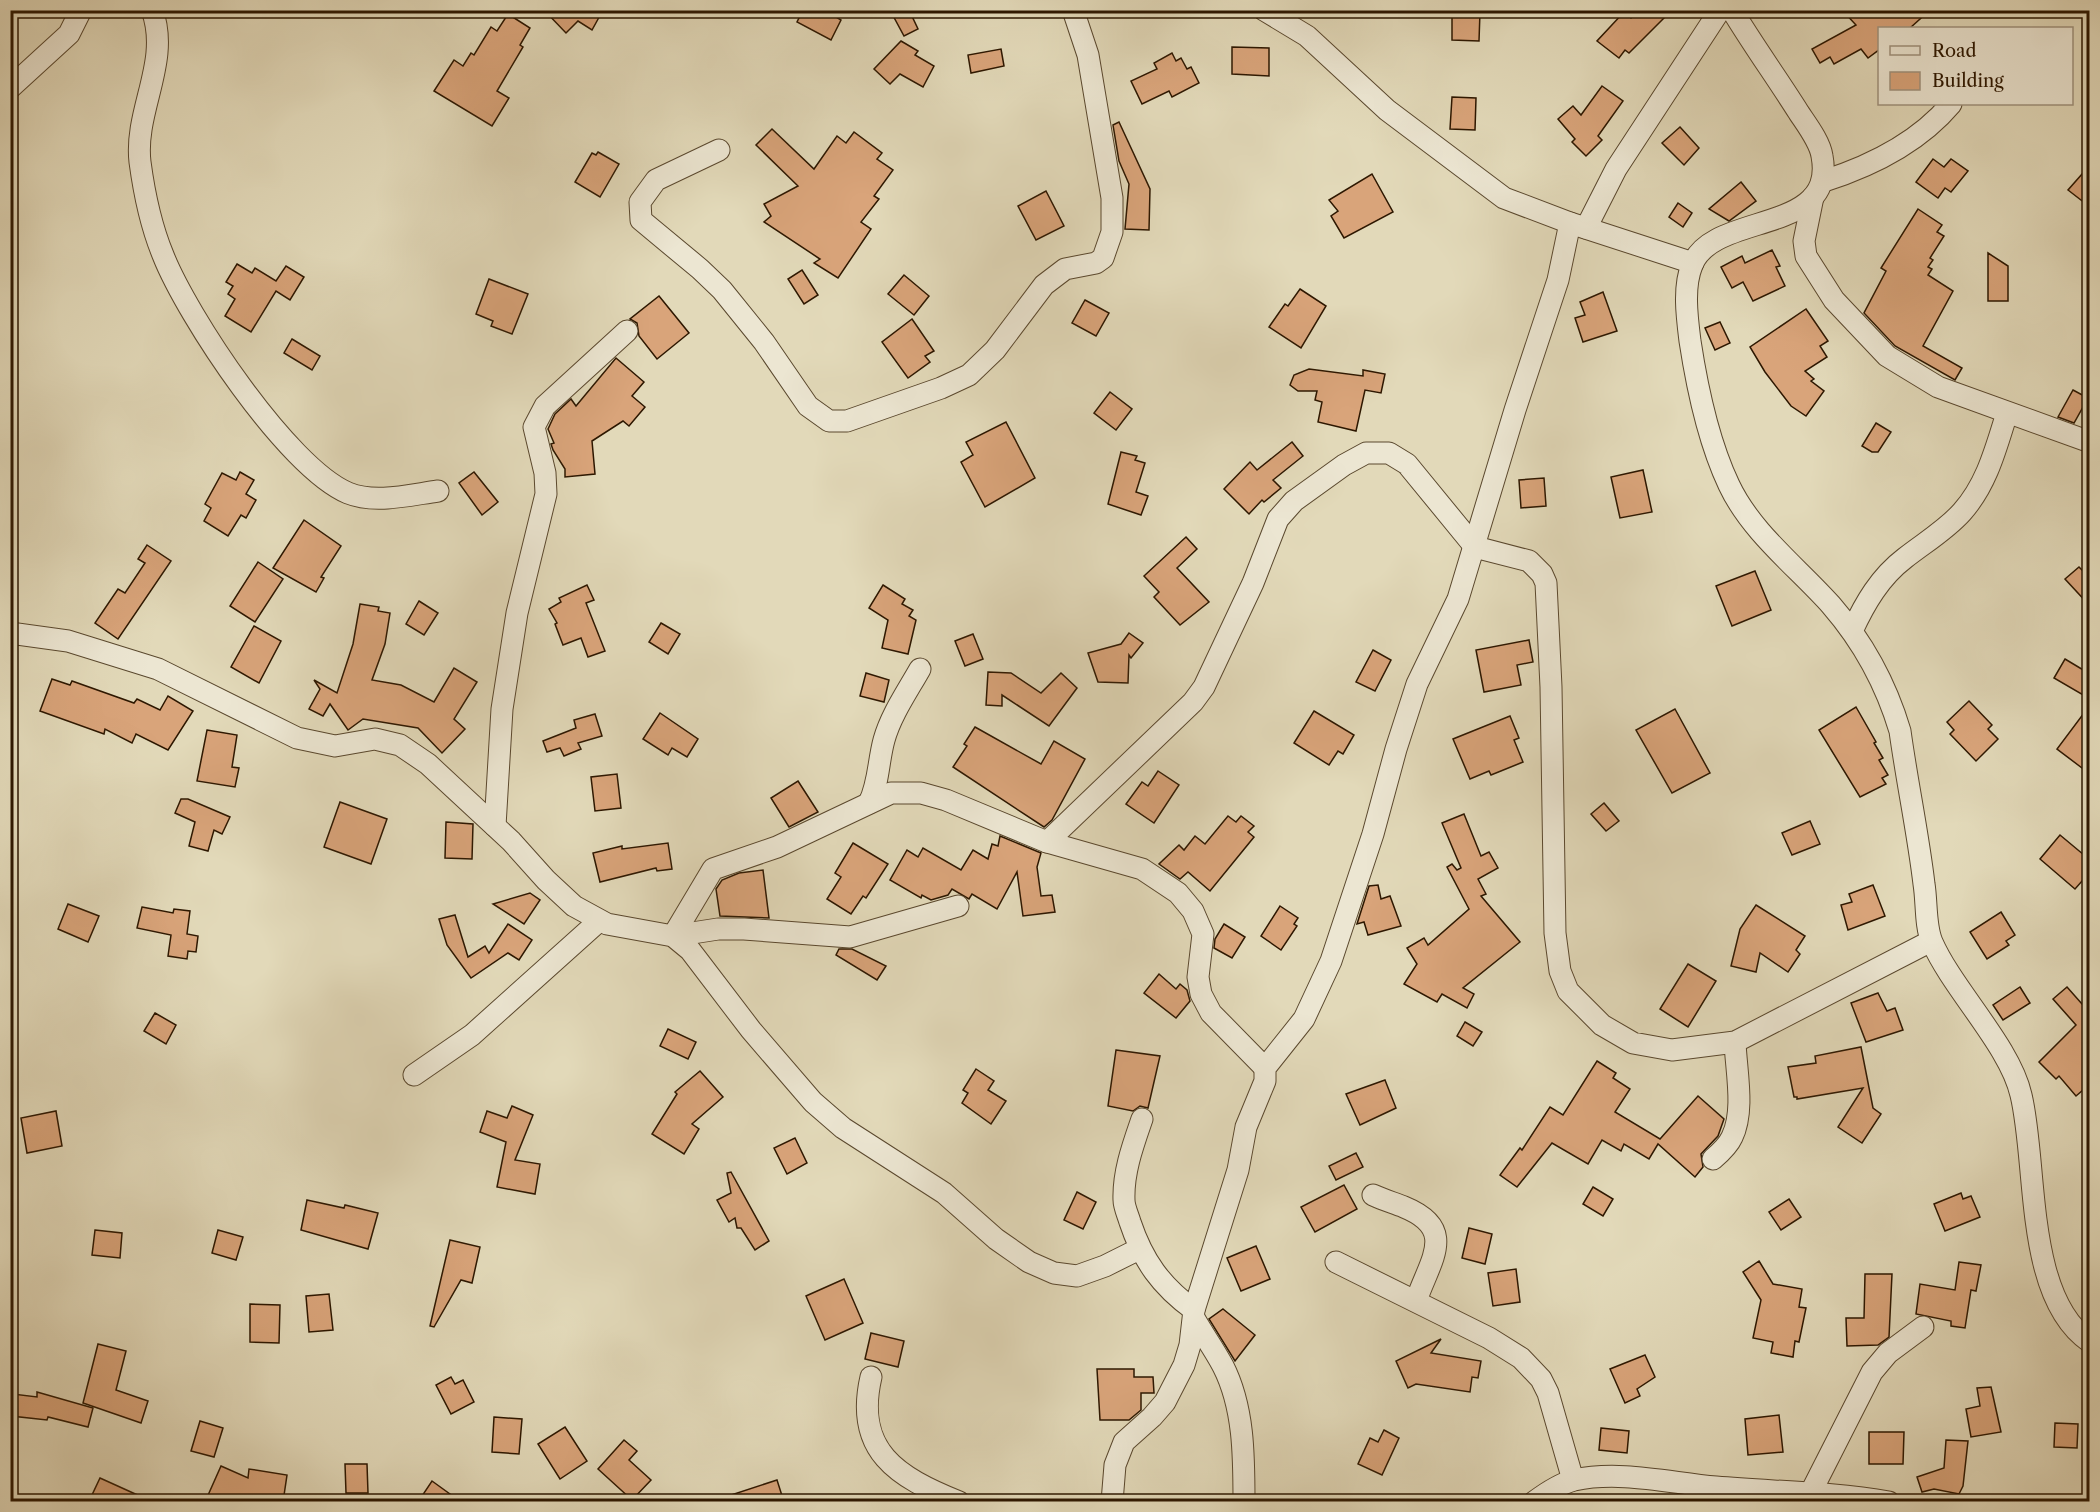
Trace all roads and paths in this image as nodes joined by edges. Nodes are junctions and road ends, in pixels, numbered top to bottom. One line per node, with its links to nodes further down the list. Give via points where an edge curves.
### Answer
1 (81, 10): 7 (street, via 69,34)
2 (152, 10): 16 (street, via 159,49 141,119 140,163 163,255 190,311 254,403 325,478 359,497 387,498)
3 (1073, 10): 9 (street, via 1088,55 1112,198 1113,223 1107,251 1096,263 1065,269 1049,280 995,350 959,381 847,421 829,421 808,406 722,290 685,255 643,224 639,215 640,202 656,180)
4 (1264, 10): 11 (street, via 1307,36 1387,110 1504,198)
5 (1720, 10): 11 (street)
6 (1732, 10): 10 (street, via 1809,128 1822,155)
7 (10, 88)
8 (1950, 105): 10 (street, via 1910,141)
9 (719, 150)
10 (1819, 189): 12 (street, via 1772,221 1711,243); 14 (street, via 1804,241 1806,256 1834,300 1887,356 1938,387)
11 (1579, 226): 12 (street); 17 (street, via 1518,399)
12 (1693, 262): 18 (street, via 1687,304 1697,382 1729,485 1752,521)
13 (627, 331): 22 (street, via 545,406 536,419 546,494 517,613 502,709)
14 (2007, 413): 15 (street); 18 (street, via 1979,490 1945,528 1885,577 1866,602)
15 (2090, 442)
16 (438, 491)
17 (1475, 547): 23 (street, via 1407,464 1389,453 1366,453 1344,465 1294,501 1278,519 1214,670 1199,694); 28 (street, via 1529,561 1546,583 1555,933 1560,971 1568,991 1602,1025 1632,1043 1672,1050); 29 (street, via 1458,599 1417,684 1331,961 1304,1019)
18 (1852, 631): 27 (street, via 1876,668 1900,732)
19 (10, 633): 22 (street, via 68,641 158,669 297,738 335,746 375,739 400,745)
20 (920, 669): 21 (street, via 889,724 878,764 878,786)
21 (869, 803): 23 (street, via 891,793 921,793); 26 (street, via 777,847 713,869)
22 (495, 826): 25 (street, via 574,906)
23 (1047, 842): 29 (street, via 1142,869 1178,893 1193,911 1203,934 1198,977 1201,994 1211,1013)
24 (958, 906): 26 (street, via 850,938 744,929)
25 (599, 921): 26 (street); 30 (street, via 472,1035)
26 (673, 936): 34 (street, via 701,960 752,1030 813,1102 843,1128 944,1193 1029,1262 1054,1273 1077,1276)
27 (1931, 941): 28 (street); 39 (street, via 2018,1085 2039,1242 2051,1285 2076,1333)
28 (1735, 1042): 32 (street, via 1738,1111 1734,1132)
29 (1265, 1068): 37 (street, via 1265,1081 1246,1127 1229,1200)
30 (414, 1075)
31 (1142, 1119): 34 (street, via 1128,1162 1123,1202)
32 (1713, 1159)
33 (1373, 1195): 36 (street, via 1406,1208 1436,1229 1434,1252)
34 (1139, 1249): 37 (street, via 1161,1283)
35 (1336, 1262): 36 (street)
36 (1416, 1301): 41 (street, via 1505,1348 1541,1378)
37 (1194, 1314): 45 (street, via 1184,1365 1165,1402 1124,1442 1115,1465); 46 (street, via 1223,1367 1239,1412)
38 (1923, 1328): 42 (street, via 1888,1353 1872,1372)
39 (2090, 1342)
40 (871, 1377): 44 (street, via 865,1401 872,1438 883,1458 904,1476)
41 (1573, 1480): 42 (street, via 1639,1478); 47 (street)
42 (1810, 1492): 43 (street)
43 (1840, 1498): 48 (street)
44 (959, 1502)
45 (1112, 1502)
46 (1244, 1502)
47 (1534, 1502)
48 (1889, 1502)

